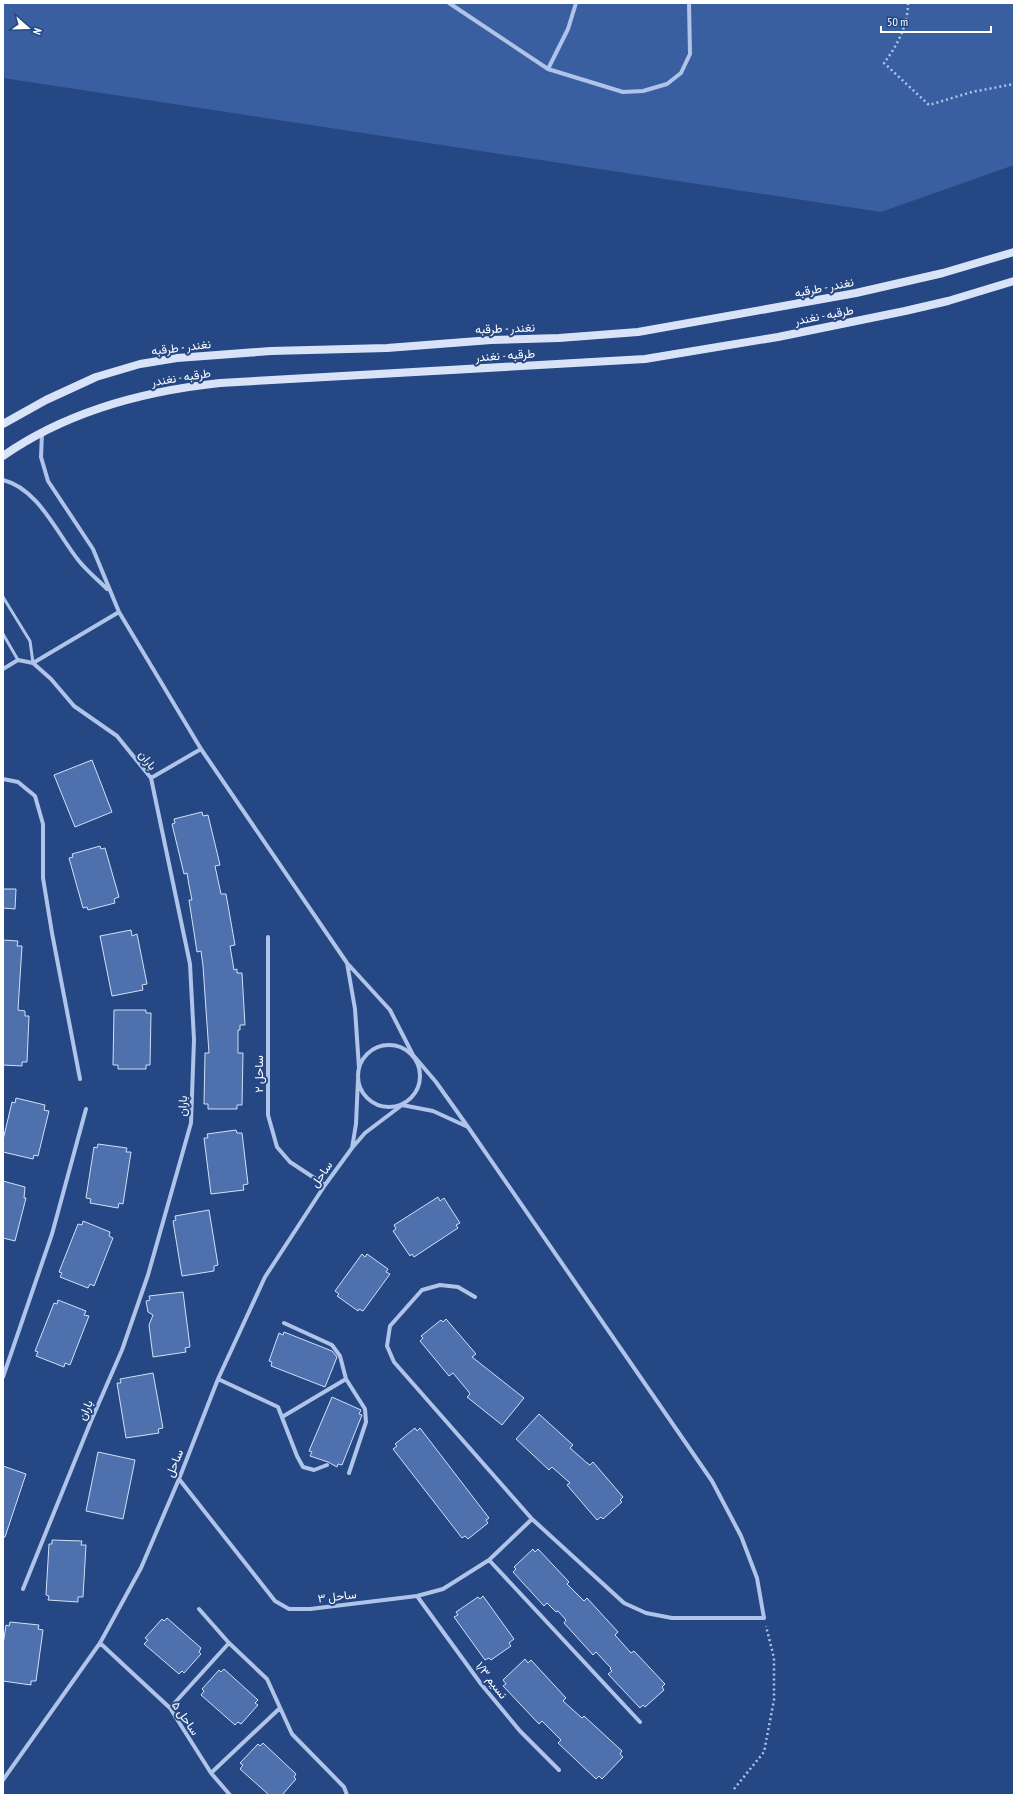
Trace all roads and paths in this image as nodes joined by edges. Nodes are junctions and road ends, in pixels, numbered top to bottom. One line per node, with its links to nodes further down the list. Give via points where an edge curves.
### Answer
1 (449, 3): 5 (street)
2 (576, 3): 5 (street, via 568,29)
3 (689, 3): 5 (street, via 690,54 681,73 667,84 643,91 623,92)
4 (908, 3): 6 (path, via 904,28 896,47 884,63 929,105 972,92)
5 (548, 69)
6 (1014, 84)
7 (1014, 252): 9 (street, نغندر - طرقبه, via 943,273 856,293 638,332 387,348 249,352 140,364 96,377 46,400)
8 (1014, 281): 10 (street, طرقبه - نغندر, via 906,311 763,340 645,359 220,383 180,388 103,408 60,423)
9 (3, 424)
10 (42, 433): 11 (street, طرقبه - نغندر); 13 (street, via 41,457 48,481 93,549)
11 (3, 456)
12 (3, 480): 13 (street, via 32,495 79,562)
13 (109, 591): 15 (street)
14 (3, 597): 18 (lane, via 30,641)
15 (119, 612): 18 (street); 20 (street)
16 (3, 634): 17 (lane)
17 (18, 660): 18 (street); 19 (street)
18 (33, 663): 21 (street, باران, via 74,706 117,736)
19 (3, 670)
20 (201, 749): 21 (street); 24 (street)
21 (151, 778): 45 (street, باران, via 190,964 194,1040 191,1123 148,1275 122,1350)
22 (3, 779): 28 (street, via 18,782 35,796 43,824 43,878)
23 (268, 937): 33 (street, ساحل ۲, via 268,1115 276,1147 290,1162)
24 (347, 963): 25 (street, via 390,1010); 26 (street, via 355,1009)
25 (413, 1055): 26 (street, via 396,1045 381,1046 368,1053 362,1060); 29 (street, via 419,1068 420,1082 417,1092); 31 (street)
26 (359, 1070): 27 (street)
27 (358, 1079): 29 (street, via 366,1097 374,1103 383,1107); 32 (street, ساحل)
28 (80, 1080)
29 (402, 1105): 31 (street, via 433,1111); 32 (street, ساحل, via 365,1133)
30 (86, 1109): 36 (street, via 52,1234)
31 (468, 1127): 48 (street, via 712,1481 741,1536 757,1578)
32 (352, 1148): 33 (street, ساحل)
33 (325, 1185): 37 (street, ساحل, via 265,1277)
34 (475, 1297): 43 (street, via 458,1287 440,1285 422,1290 390,1326 386,1346 394,1362)
35 (284, 1323): 38 (street, via 332,1346 340,1356)
36 (3, 1378)
37 (218, 1379): 39 (street, via 278,1407); 42 (street, ساحل)
38 (346, 1379): 39 (street); 41 (street, via 365,1410 366,1422)
39 (282, 1417): 40 (street, via 303,1467 314,1470)
40 (327, 1464)
41 (349, 1472)
42 (179, 1479): 46 (street, ساحل ۳, via 274,1600 288,1609 310,1609); 49 (street, ساحل, via 141,1568)
43 (532, 1519): 44 (street, ساحل ۳); 48 (street, via 624,1603 646,1613 672,1618)
44 (489, 1560): 46 (street, ساحل ۳, via 443,1588); 53 (street)
45 (22, 1589)
46 (417, 1596): 54 (street, نسیم ۱/۳, via 481,1684 520,1731)
47 (198, 1610): 50 (street)
48 (764, 1618): 57 (path, via 774,1658 774,1700 764,1752)
49 (100, 1643): 51 (street, ساحل ۵); 56 (street, ساحل)
50 (229, 1643): 51 (street); 52 (street, via 267,1679)
51 (170, 1708): 55 (street, ساحل ۵)
52 (280, 1708): 55 (street); 59 (street, via 292,1734 344,1787)
53 (640, 1722)
54 (558, 1770)
55 (211, 1773): 58 (street, ساحل ۵)
56 (4, 1777)
57 (734, 1789)
58 (230, 1795)
59 (347, 1795)

